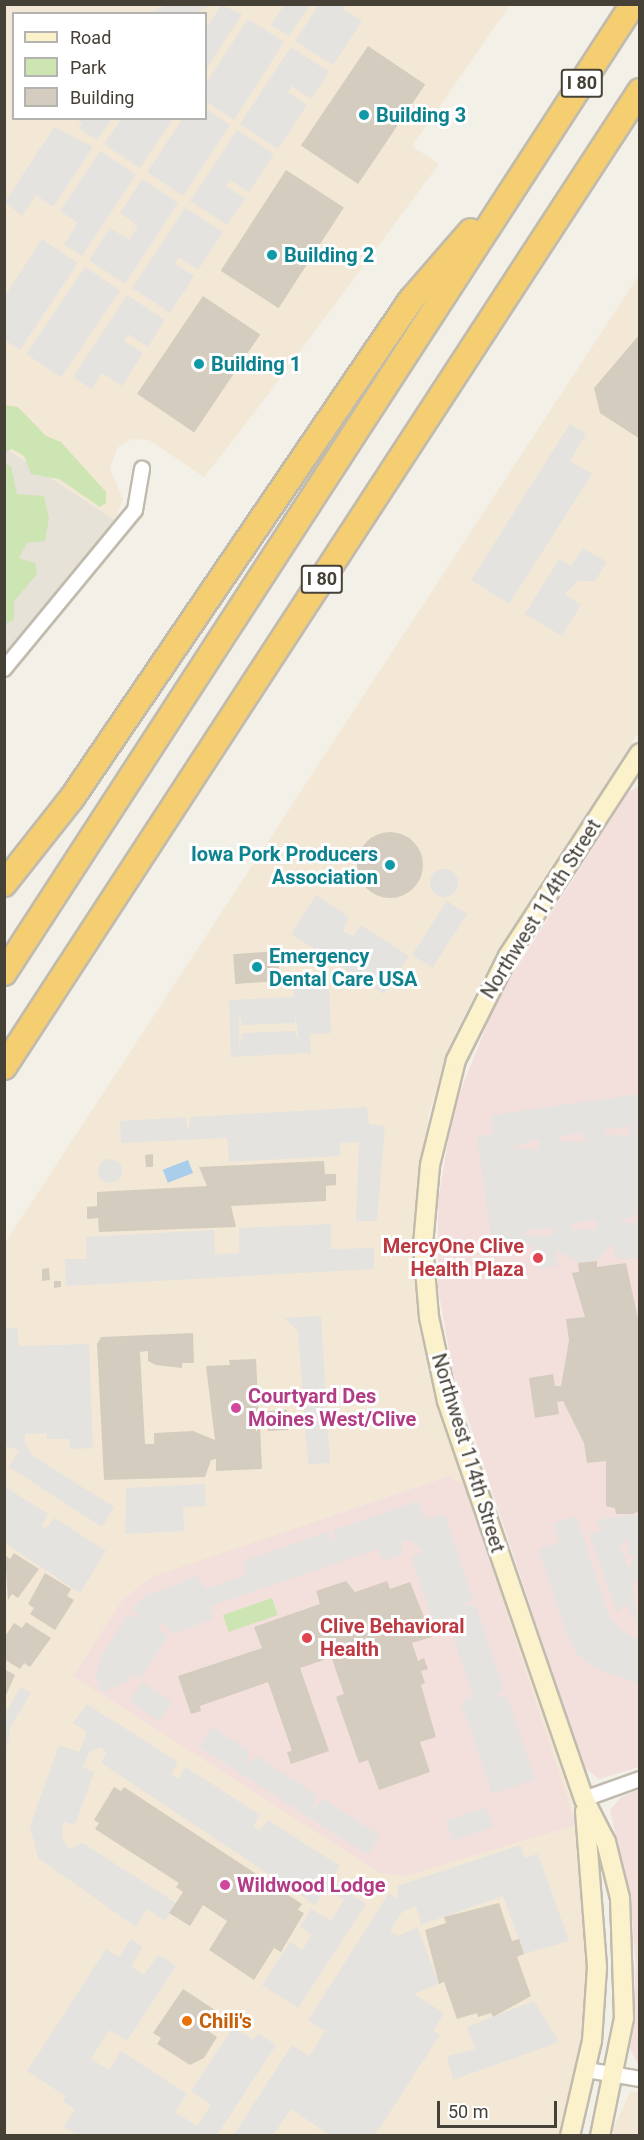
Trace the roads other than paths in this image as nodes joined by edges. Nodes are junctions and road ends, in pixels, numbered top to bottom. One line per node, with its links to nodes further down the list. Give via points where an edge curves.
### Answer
1 (633, 4): 3 (highway, I 80)
2 (639, 91): 9 (highway, I 80)
3 (531, 161): 7 (highway, via 411,300 72,798); 8 (highway, I 80)
4 (142, 469): 5 (street, via 135,510)
5 (4, 669)
6 (637, 761): 11 (street, Northwest 114th Street, via 508,956 473,1023 445,1097 425,1198 429,1317 447,1401)
7 (4, 884)
8 (4, 973)
9 (4, 1067)
10 (639, 1779): 11 (street)
11 (584, 1799): 12 (street, Northwest 114th Street, via 597,1967); 13 (street, Northwest 114th Street, via 606,1842 622,1920 624,2018)
12 (587, 2070): 13 (street); 15 (street, Northwest 114th Street)
13 (616, 2075): 14 (street); 16 (street, Northwest 114th Street)
14 (639, 2079)
15 (570, 2136)
16 (600, 2136)

